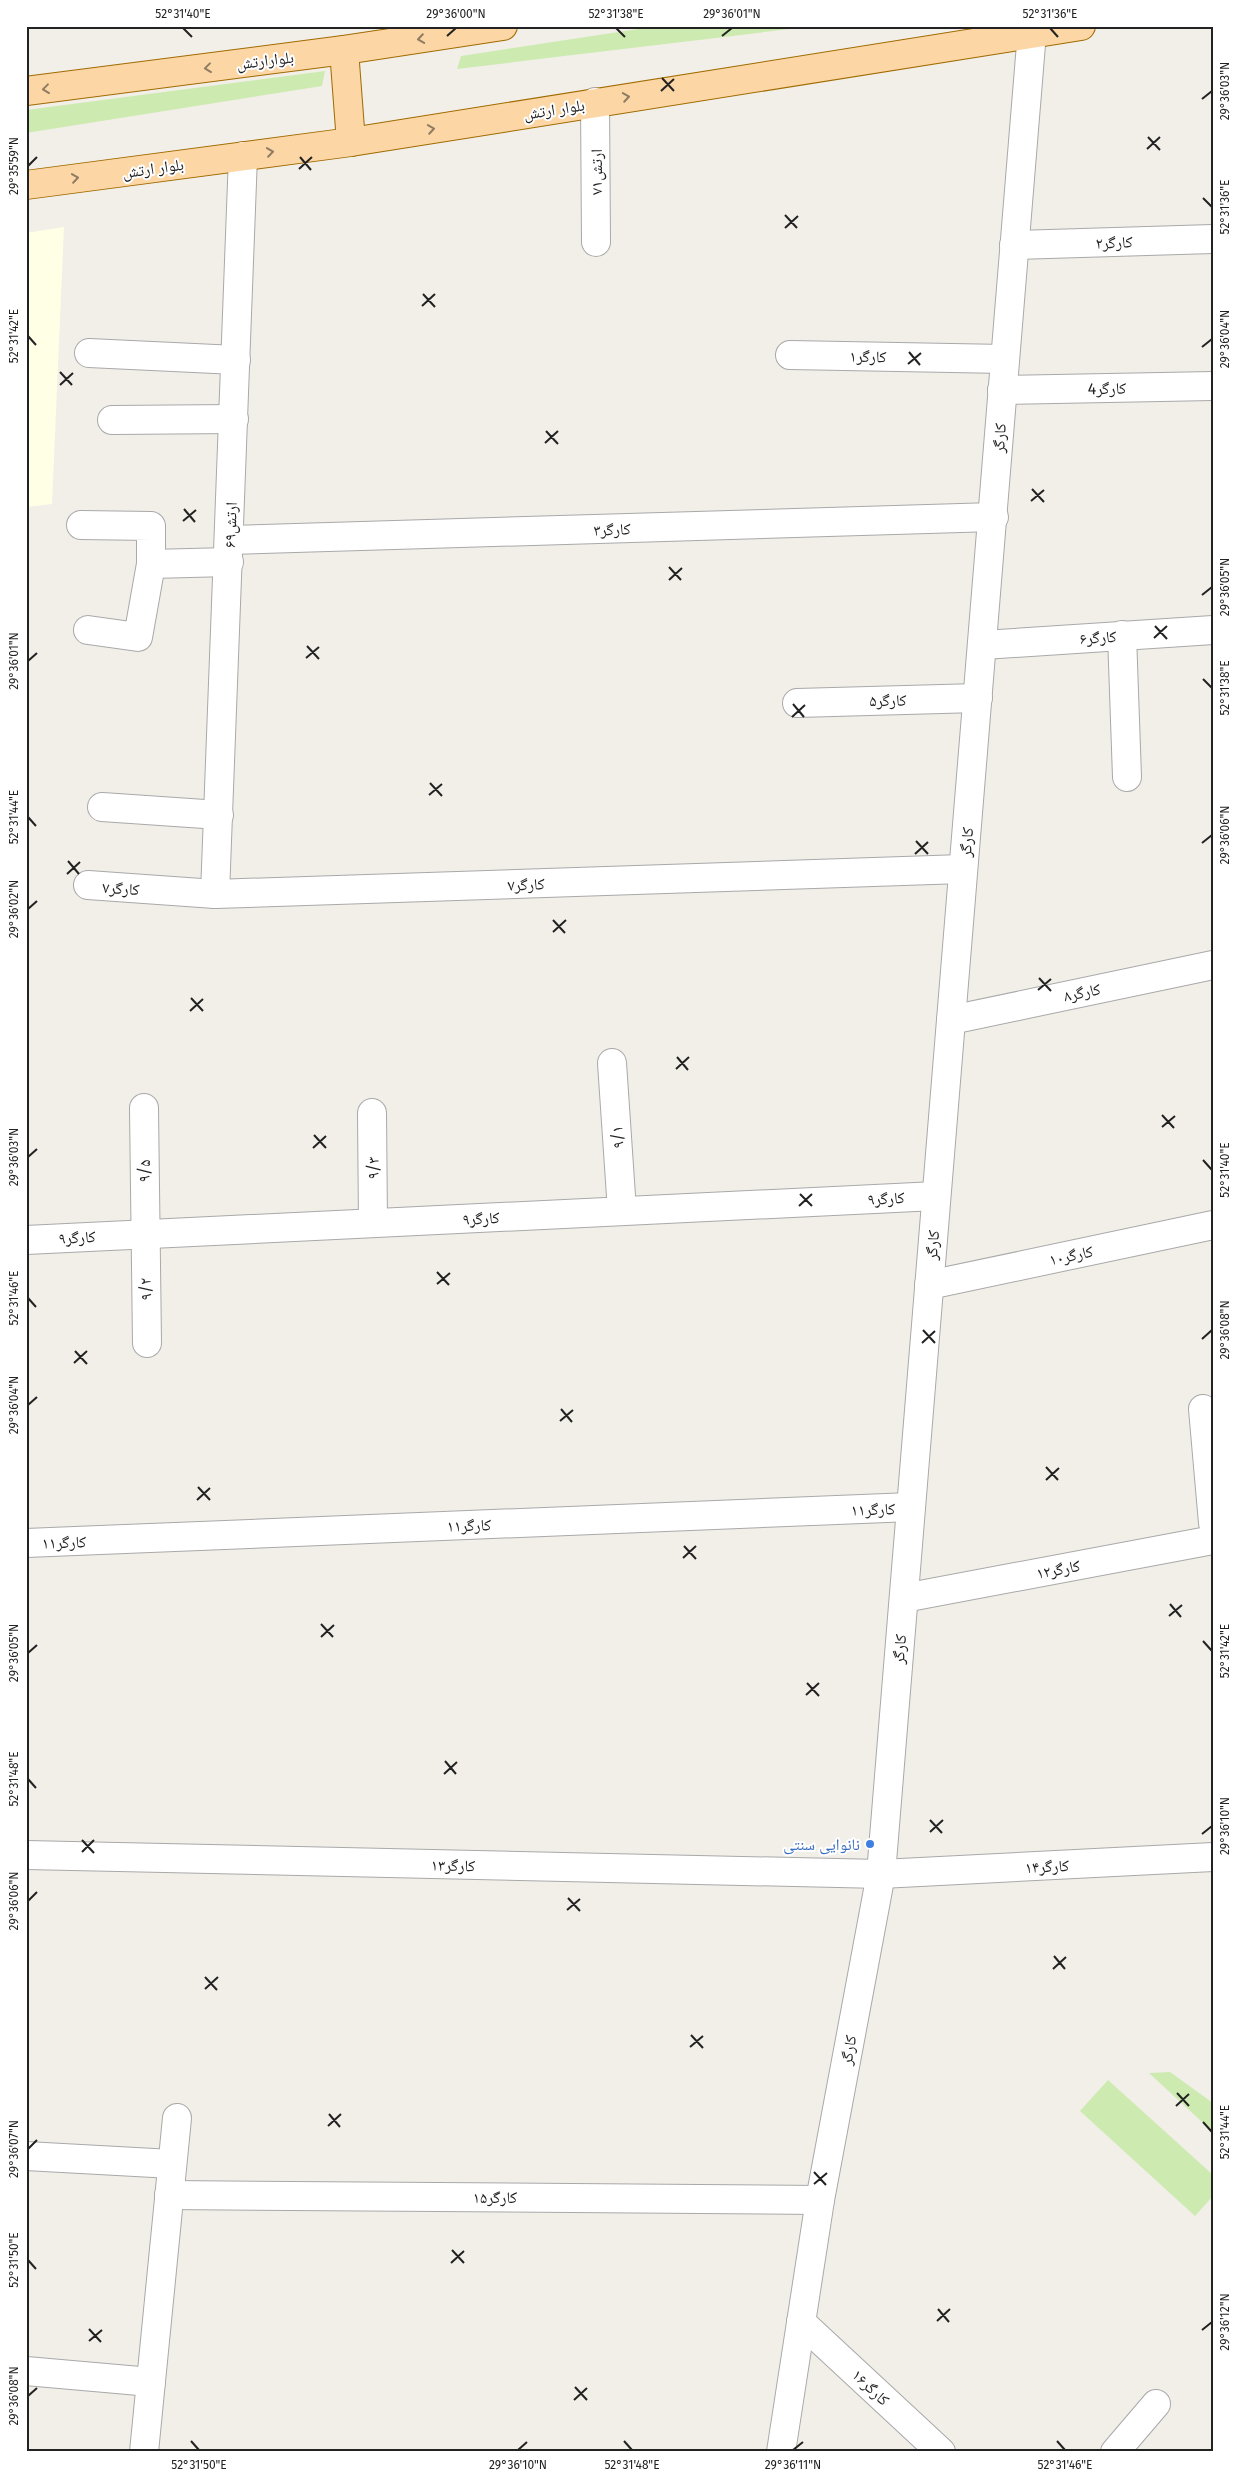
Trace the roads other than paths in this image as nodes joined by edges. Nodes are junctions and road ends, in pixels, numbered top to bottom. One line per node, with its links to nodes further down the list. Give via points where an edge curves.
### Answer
1 (503, 26): 4 (main road, بلوارارتش, one-way to 4)
2 (1081, 26): 3 (main road, بلوار ارتش)
3 (1032, 32): 6 (main road, بلوار ارتش, one-way to 3); 12 (street, کارگر)
4 (344, 50): 5 (main road, بلوارارتش, one-way to 5); 7 (main road)
5 (26, 91)
6 (595, 102): 7 (main road, بلوار ارتش, one-way to 6); 11 (street, ارتش۷۱)
7 (351, 142): 8 (main road, بلوار ارتش, one-way to 7)
8 (243, 156): 9 (main road, بلوار ارتش, one-way to 8); 16 (street, ارتش۶۹)
9 (26, 185)
10 (1213, 239): 12 (street, کارگر۲)
11 (596, 242)
12 (1014, 245): 15 (street, کارگر)
13 (89, 353): 16 (street)
14 (790, 355): 15 (street, کارگر۱)
15 (1005, 359): 18 (street, کارگر)
16 (236, 360): 19 (street, ارتش۶۹)
17 (1213, 386): 18 (street, 4کارگر)
18 (1002, 390): 21 (street, کارگر)
19 (234, 419): 20 (street); 23 (street, ارتش۶۹)
20 (112, 420)
21 (994, 517): 23 (street, کارگر۳); 28 (street, کارگر)
22 (81, 525): 24 (street, via 151,526)
23 (229, 551): 24 (street, کارگر۳); 33 (street, ارتش۶۹)
24 (151, 564): 25 (street, via 138,637)
25 (88, 630)
26 (1213, 630): 27 (street, کارگر۶)
27 (1122, 636): 28 (street, کارگر۶); 31 (street)
28 (983, 645): 29 (street, کارگر)
29 (978, 698): 30 (street, کارگر۵); 34 (street, کارگر)
30 (797, 703)
31 (1127, 777)
32 (102, 807): 33 (street)
33 (219, 815): 36 (street, ارتش۶۹)
34 (964, 869): 36 (street, کارگر۷); 38 (street, کارگر)
35 (88, 885): 36 (street, کارگر۷)
36 (215, 894)
37 (1213, 965): 38 (street, کارگر۸)
38 (951, 1020): 42 (street, کارگر)
39 (612, 1063): 43 (street, ۹/۱)
40 (144, 1108): 46 (street, ۹/۵)
41 (372, 1113): 44 (street, ۹/۳)
42 (936, 1196): 43 (street, کارگر۹); 48 (street, کارگر)
43 (622, 1211): 44 (street, کارگر۹)
44 (373, 1223): 46 (street, کارگر۹)
45 (1213, 1224): 48 (street, کارگر۱۰)
46 (144, 1234): 47 (street, کارگر۹); 49 (street, ۹/۲)
47 (26, 1240)
48 (929, 1285): 51 (street, کارگر)
49 (147, 1343)
50 (1203, 1408): 52 (street)
51 (911, 1507): 54 (street, کارگر۱۱); 55 (street, کارگر)
52 (1213, 1523)
53 (1213, 1540): 55 (street, کارگر۱۲)
54 (26, 1543)
55 (904, 1598): 58 (street, کارگر)
56 (26, 1855): 58 (street, کارگر۱۳)
57 (1213, 1857): 58 (street, کارگر۱۴)
58 (881, 1874): 63 (street, کارگر)
59 (177, 2118): 61 (street)
60 (26, 2156): 61 (street)
61 (172, 2164): 62 (street)
62 (169, 2194): 63 (street, کارگر۱۵); 66 (street)
63 (820, 2200): 64 (street, کارگر)
64 (801, 2322): 69 (street, کارگر); 70 (street, کارگر۱۶)
65 (26, 2371): 66 (street)
66 (151, 2382): 68 (street)
67 (1156, 2404): 71 (street)
68 (144, 2452)
69 (781, 2452)
70 (941, 2452)
71 (1116, 2452)

